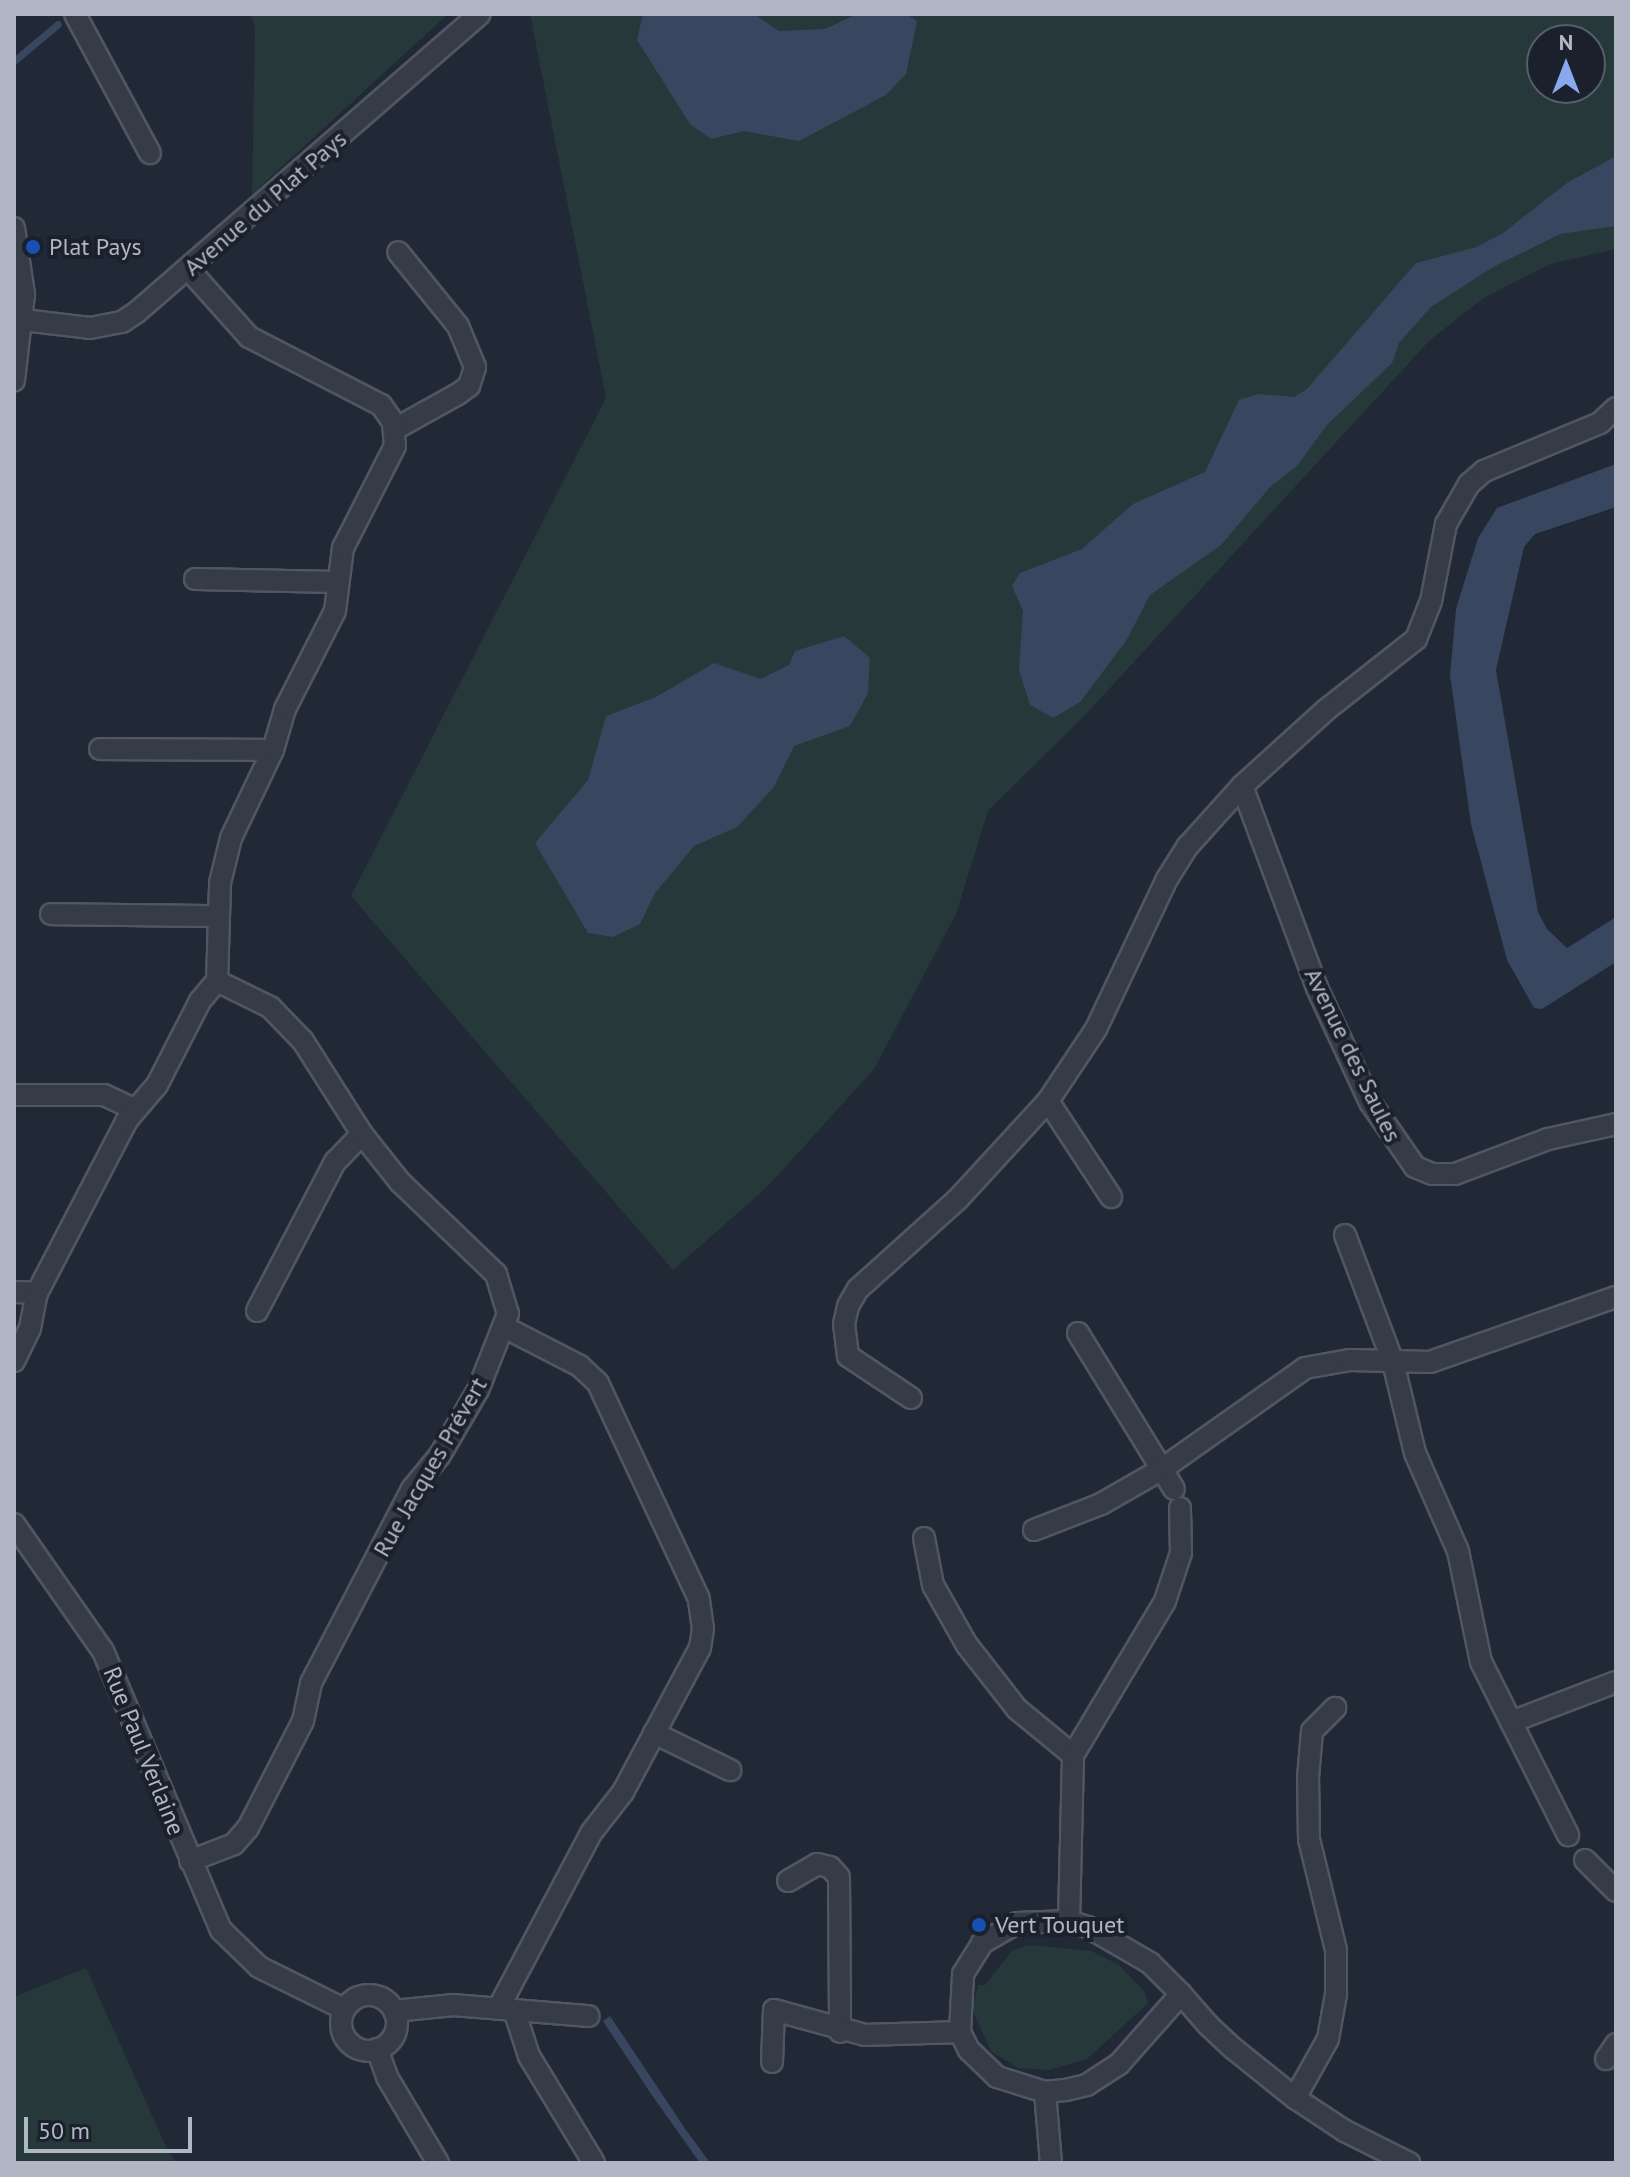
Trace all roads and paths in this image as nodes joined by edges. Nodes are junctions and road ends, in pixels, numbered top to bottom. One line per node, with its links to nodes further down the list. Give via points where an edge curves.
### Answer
1 (75, 14): 3 (street)
2 (480, 14): 6 (street, Avenue du Plat Pays)
3 (150, 153)
4 (14, 228): 7 (street, via 23,271)
5 (398, 252): 10 (street, via 458,326 475,367 469,386)
6 (189, 270): 7 (street, Avenue du Plat Pays, via 137,312 107,327); 10 (street, via 249,337 381,405)
7 (23, 320): 8 (street)
8 (14, 380)
9 (1616, 408): 15 (street, via 1600,423 1484,471 1469,484 1446,524 1431,601 1416,639)
10 (395, 429): 12 (street, via 390,462 343,548)
11 (195, 579): 12 (street)
12 (337, 582): 14 (street, via 335,611 285,709)
13 (100, 749): 14 (street)
14 (273, 750): 17 (street, via 231,838)
15 (1242, 786): 20 (street, via 1188,846 1167,879 1096,1029); 22 (street, Avenue des Saules, via 1317,988 1370,1102 1415,1167 1455,1174 1548,1139)
16 (51, 914): 17 (street)
17 (218, 916): 18 (street)
18 (217, 981): 21 (street, via 200,1001 157,1085); 23 (street, via 282,1017)
19 (14, 1095): 21 (street, via 104,1095)
20 (1048, 1101): 24 (street); 34 (street, via 957,1200 858,1289 848,1306 848,1356)
21 (136, 1110): 27 (street)
22 (1616, 1124)
23 (362, 1134): 29 (street, via 335,1162); 30 (street, via 413,1197 496,1274 507,1300)
24 (1111, 1197)
25 (1345, 1235): 33 (street)
26 (14, 1292): 27 (street)
27 (37, 1293): 32 (street, via 30,1328)
28 (1616, 1297): 33 (street, via 1430,1362)
29 (257, 1311)
30 (506, 1328): 42 (street, via 580,1366 598,1383 699,1599 700,1648); 47 (street, Rue Jacques Prévert, via 478,1390 440,1455 412,1489 311,1683 303,1721 248,1828 234,1844)
31 (1078, 1333): 35 (street)
32 (14, 1361)
33 (1393, 1362): 35 (street, via 1350,1360 1305,1368); 41 (street, via 1415,1453 1462,1564 1481,1662)
34 (911, 1398)
35 (1162, 1469): 37 (street, via 1101,1504); 43 (street, via 1177,1499 1181,1553 1165,1601)
36 (14, 1524): 47 (street, Rue Paul Verlaine, via 103,1651 136,1719)
37 (1034, 1530)
38 (924, 1538): 43 (street, via 933,1585 967,1645 1017,1709)
39 (1616, 1682): 41 (street)
40 (1335, 1708): 61 (street, via 1312,1731 1308,1778 1309,1839 1336,1950 1336,1994 1328,2039)
41 (1511, 1722): 45 (street)
42 (654, 1733): 44 (street); 53 (street, via 616,1803 591,1833)
43 (1073, 1755): 50 (street)
44 (730, 1770)
45 (1568, 1835)
46 (1585, 1860): 49 (street)
47 (190, 1861): 52 (street, via 221,1930 243,1957)
48 (788, 1881): 56 (street, via 817,1864 830,1867 839,1877)
49 (1616, 1891)
50 (1069, 1921): 51 (street, via 1116,1940); 57 (street, via 1017,1923 982,1943 963,1974)
51 (1181, 1994): 60 (street, via 1119,2064 1087,2085); 61 (street, via 1234,2049)
52 (344, 2009): 54 (street, via 370,1995 384,1999); 58 (street, via 341,2025 347,2040 361,2050)
53 (506, 2010): 54 (street, via 436,2005); 55 (street); 63 (street)
54 (394, 2011): 58 (street, via 394,2034)
55 (589, 2016)
56 (840, 2032): 57 (street); 59 (street, via 774,2010)
57 (960, 2032): 60 (street, via 969,2050 997,2077)
58 (377, 2049): 62 (street, via 387,2077)
59 (772, 2062)
60 (1045, 2092): 64 (street)
61 (1295, 2098): 65 (street)
62 (438, 2163)
63 (594, 2163)
64 (1051, 2163)
65 (1409, 2163)

